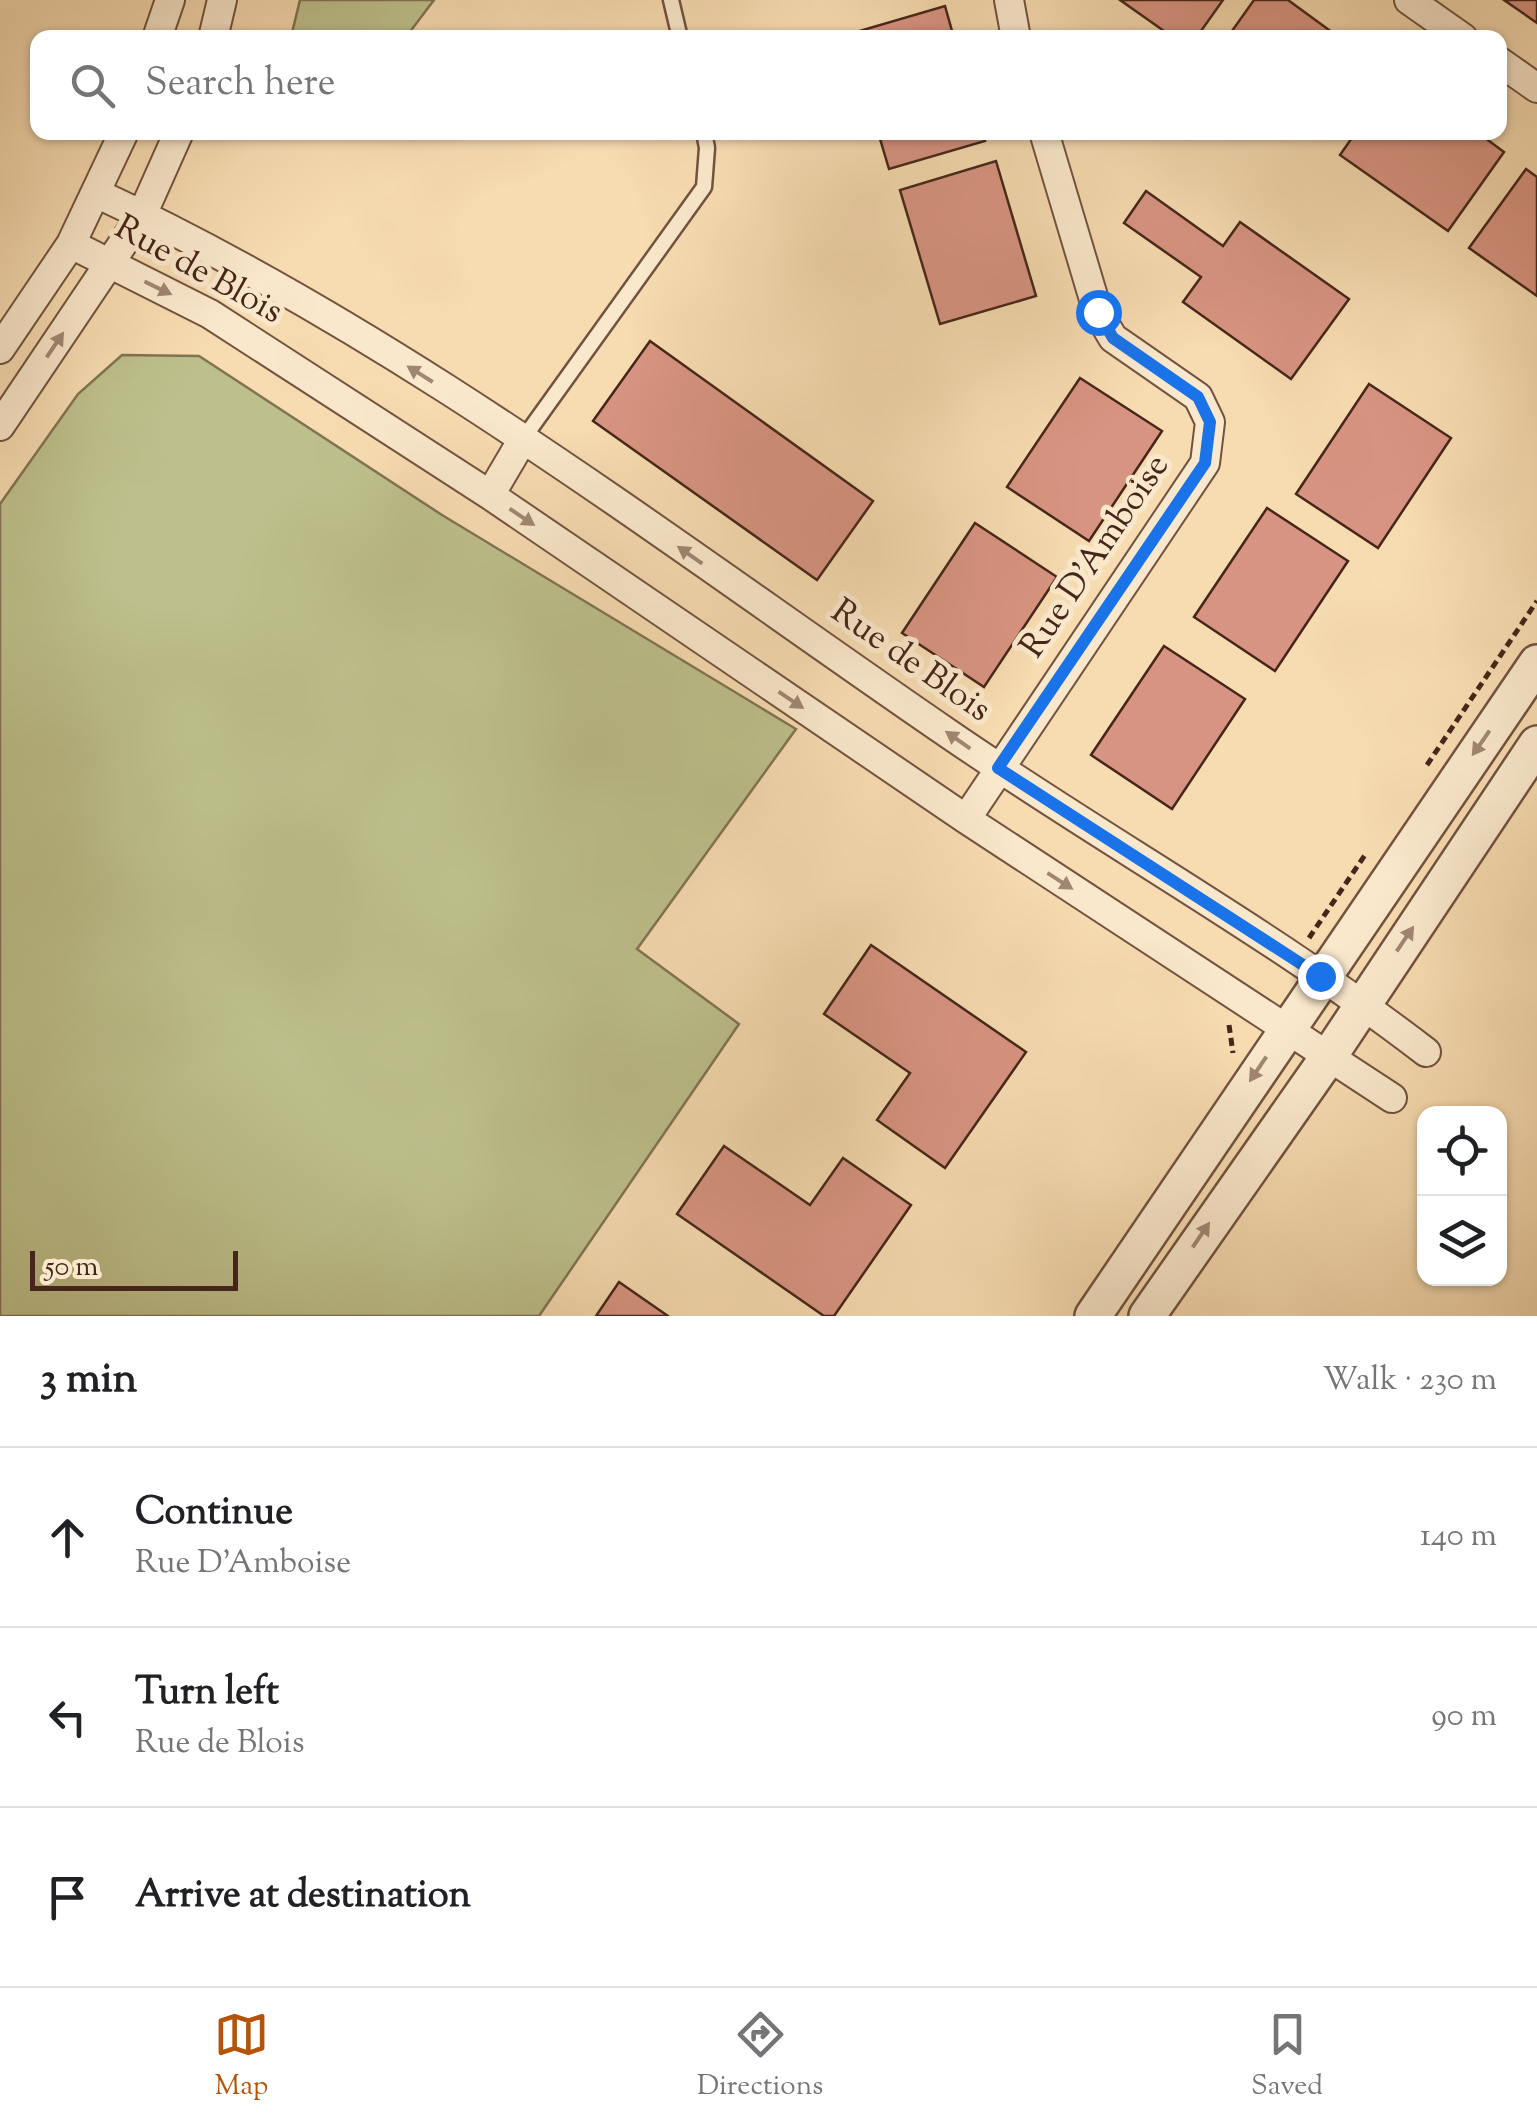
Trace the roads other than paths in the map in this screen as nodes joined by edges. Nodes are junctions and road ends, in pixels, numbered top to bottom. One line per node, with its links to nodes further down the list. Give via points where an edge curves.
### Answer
1 (170, 0): 6 (street)
2 (222, 0): 7 (street)
3 (671, 0): 8 (lane)
4 (1009, 0): 9 (street)
5 (1408, 0): 10 (street)
6 (161, 30)
7 (215, 30)
8 (678, 30)
9 (1015, 30)
10 (1452, 30)
11 (1507, 67): 12 (street)
12 (1537, 88)
13 (121, 140): 17 (street)
14 (175, 140): 18 (street)
15 (706, 140): 23 (lane, via 704,186)
16 (1046, 140): 27 (street, Rue D'Amboise, via 1098,312 1113,338 1198,397 1210,422 1205,463)
17 (98, 194): 18 (street, Rue de Blois); 19 (street)
18 (142, 215): 20 (street); 23 (street, Rue de Blois, one-way to 18, via 300,298)
19 (72, 244): 20 (street, Rue de Blois); 21 (street)
20 (110, 264): 22 (street, one-way to 20); 24 (street, Rue de Blois, one-way to 24, via 210,314)
21 (0, 349)
22 (0, 426)
23 (523, 439): 24 (street); 27 (street, Rue de Blois, one-way to 23)
24 (490, 495): 28 (street, Rue de Blois, one-way to 28)
25 (1537, 663): 29 (street, one-way to 29)
26 (1537, 744): 30 (street, one-way to 26)
27 (998, 768): 28 (street, Rue D'Amboise); 29 (street, Rue de Blois)
28 (966, 819): 31 (street, Rue de Blois, one-way to 31)
29 (1320, 976): 30 (street, Rue de Blois); 31 (street)
30 (1362, 1002): 32 (street, Rue de Blois); 33 (street)
31 (1286, 1028): 33 (street, Rue de Blois); 35 (street, one-way to 35)
32 (1426, 1052)
33 (1329, 1056): 34 (street, Rue de Blois); 36 (street, one-way to 33)
34 (1392, 1098)
35 (1093, 1316)
36 (1146, 1316)

